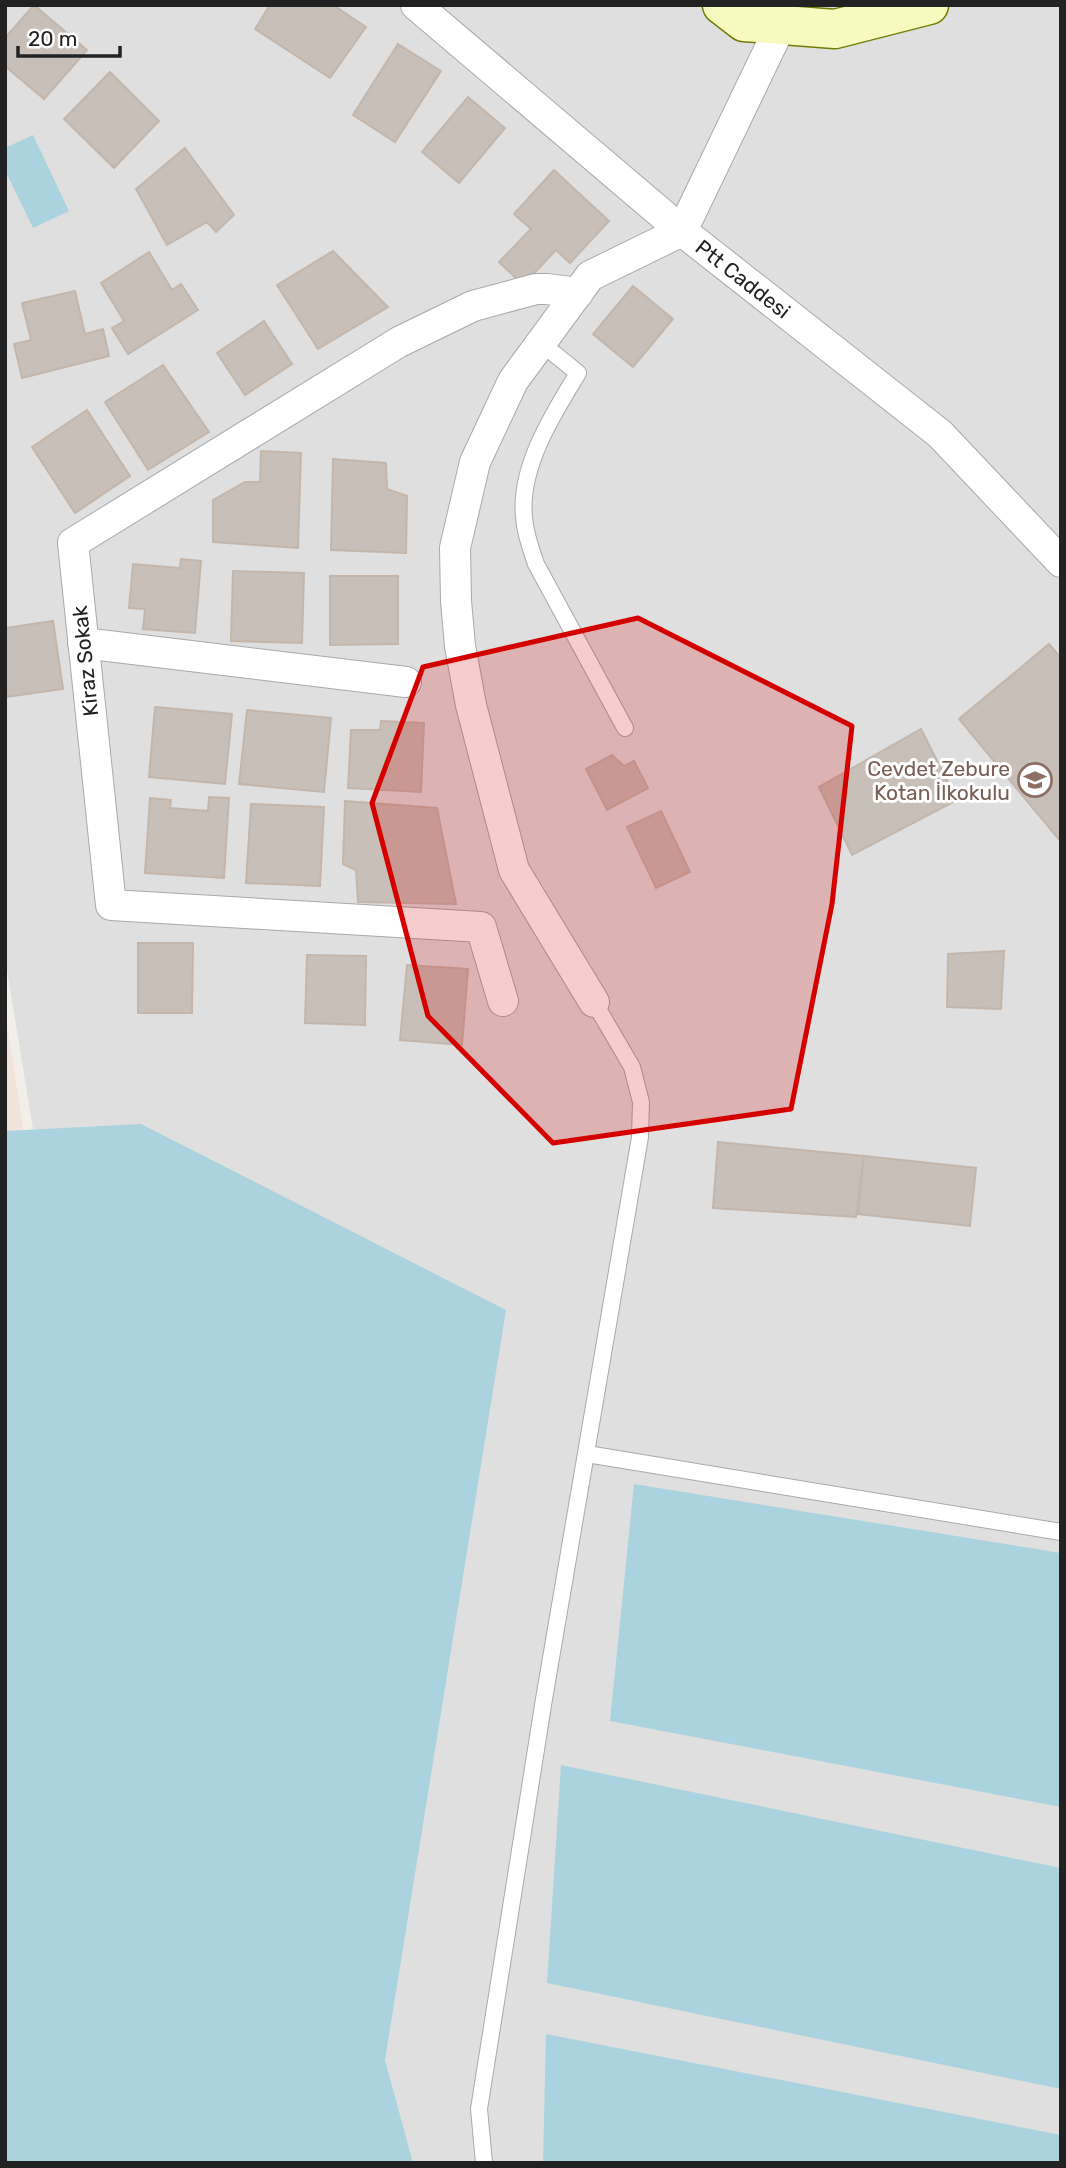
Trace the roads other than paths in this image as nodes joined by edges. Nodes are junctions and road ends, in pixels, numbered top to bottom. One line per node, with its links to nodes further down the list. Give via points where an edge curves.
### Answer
1 (416, 5): 5 (street, Ptt Caddesi)
2 (722, 5): 4 (main road, via 744,22)
3 (929, 5): 4 (main road, via 835,29)
4 (781, 25): 5 (street)
5 (682, 231): 6 (street, via 590,276); 8 (street, Ptt Caddesi, via 940,434)
6 (578, 293): 7 (street); 9 (street, Kiraz Sokak, via 536,289 472,306 411,336 73,543)
7 (541, 343): 11 (lane, via 578,373 556,408 528,471 524,517 528,541); 13 (street, via 513,381 475,462 455,548 457,612 471,705 514,870)
8 (1061, 562)
9 (83, 643): 10 (street); 12 (street, Kiraz Sokak, via 111,905 481,927)
10 (406, 682)
11 (625, 728)
12 (503, 1000)
13 (594, 1002): 14 (lane, via 632,1067 641,1102 640,1137)
14 (587, 1454): 15 (lane); 16 (lane, via 479,2109)
15 (1061, 1532)
16 (484, 2163)

